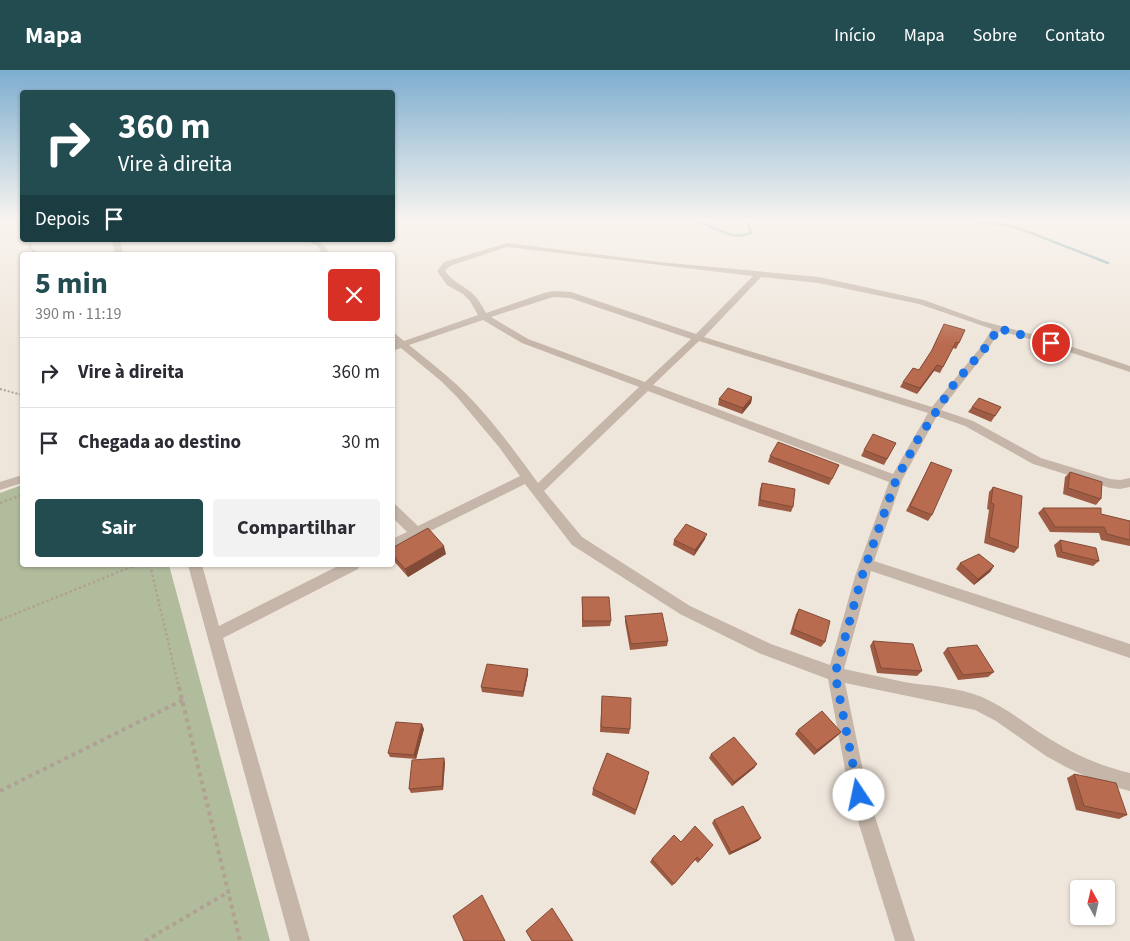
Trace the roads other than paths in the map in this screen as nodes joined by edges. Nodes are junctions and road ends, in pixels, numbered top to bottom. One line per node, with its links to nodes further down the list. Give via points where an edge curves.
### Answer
1 (454, 262): 4 (street, via 441,268 444,278 466,292)
2 (646, 262): 3 (street)
3 (759, 274): 5 (street, via 819,280 898,295); 6 (street)
4 (483, 316): 6 (street, via 544,296 562,294); 7 (street); 9 (street, via 525,341)
5 (997, 328): 8 (street); 10 (street, via 992,340)
6 (698, 337): 9 (street); 10 (street)
7 (398, 347): 11 (street, via 461,395 503,444)
8 (1130, 369)
9 (645, 386): 13 (street); 16 (street)
10 (935, 411): 13 (street); 14 (street, via 975,426 1057,468 1106,482)
11 (526, 478): 16 (street); 18 (street)
12 (20, 480): 15 (street)
13 (896, 480): 20 (street)
14 (1130, 482)
15 (0, 486)
16 (536, 491): 25 (street, via 577,541 685,610 766,649)
17 (395, 511): 18 (street)
18 (416, 533): 19 (street)
19 (395, 544)
20 (866, 564): 24 (street); 25 (street)
21 (196, 567): 23 (street)
22 (349, 567): 23 (street)
23 (215, 635): 27 (street)
24 (1130, 651)
25 (835, 674): 26 (street, via 977,704 1002,716 1072,761 1100,774); 28 (street, via 859,795)
26 (1130, 782)
27 (300, 941)
28 (905, 941)

